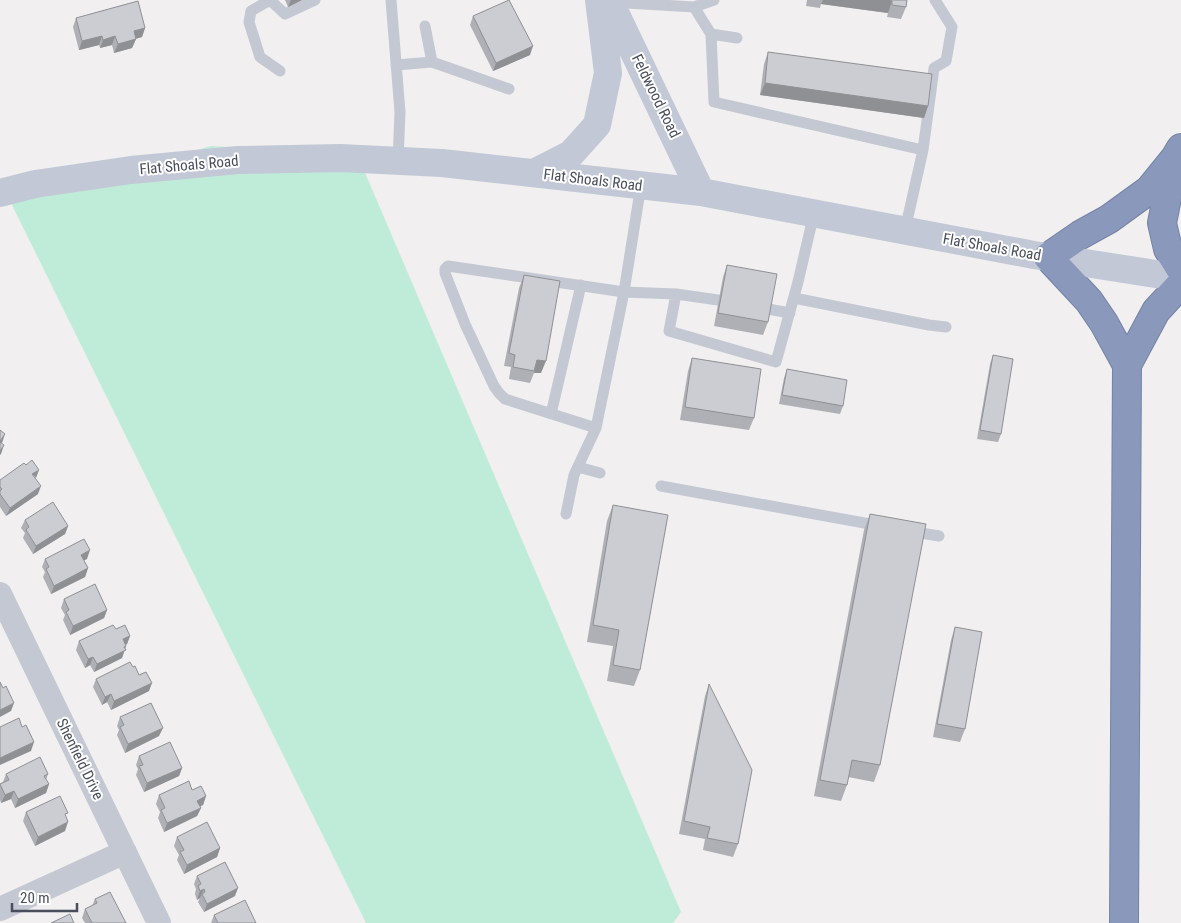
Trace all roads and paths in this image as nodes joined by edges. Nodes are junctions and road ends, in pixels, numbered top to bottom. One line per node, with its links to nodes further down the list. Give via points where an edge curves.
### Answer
1 (270, 0): 2 (lane, via 285,14); 13 (lane, via 251,11 249,22 260,57)
2 (315, 0)
3 (391, 0): 12 (lane)
4 (714, 0): 7 (lane)
5 (935, 0): 15 (lane, via 952,27 946,61 934,68)
6 (606, 1): 7 (lane); 18 (street, via 608,73 597,125 571,154); 20 (street, Feldwood Road)
7 (694, 7): 9 (lane)
8 (425, 26): 11 (lane)
9 (711, 34): 10 (lane); 15 (lane, via 714,102)
10 (737, 38)
11 (432, 62): 12 (lane); 14 (lane)
12 (396, 65): 17 (lane, via 400,112)
13 (280, 71)
14 (509, 89)
15 (923, 150): 23 (lane)
16 (1178, 153): 24 (highway, via 1149,190); 25 (highway, via 1162,224 1168,249)
17 (398, 161): 18 (street, Flat Shoals Road); 21 (street, Flat Shoals Road, via 340,158 238,160 131,170 35,184)
18 (534, 173): 19 (street, Flat Shoals Road)
19 (641, 185): 20 (street, Flat Shoals Road); 29 (lane)
20 (701, 192): 22 (street, Flat Shoals Road)
21 (0, 193)
22 (814, 214): 23 (street, Flat Shoals Road); 31 (lane)
23 (905, 231): 24 (street, Flat Shoals Road)
24 (1048, 257): 26 (street, Flat Shoals Road); 36 (highway, via 1089,301)
25 (1181, 270)
26 (1181, 278)
27 (1181, 284): 36 (highway, via 1156,311)
28 (580, 286): 29 (lane); 37 (lane); 37 (lane, via 448,266 445,269 462,315 499,393 505,399)
29 (624, 292): 30 (lane); 38 (lane)
30 (676, 294): 32 (lane); 34 (lane, via 669,331 776,362)
31 (794, 298): 34 (lane); 35 (lane)
32 (718, 300)
33 (768, 309): 34 (lane)
34 (790, 313)
35 (946, 327)
36 (1127, 365): 48 (highway)
37 (551, 414): 38 (lane)
38 (596, 428): 39 (lane)
39 (578, 467): 40 (lane); 42 (lane)
40 (600, 473)
41 (661, 486): 43 (lane)
42 (566, 514)
43 (938, 536)
44 (0, 594): 45 (street, Shenfield Drive)
45 (125, 852): 46 (street); 47 (street, Shenfield Drive)
46 (0, 909)
47 (160, 923)
48 (1124, 923)

